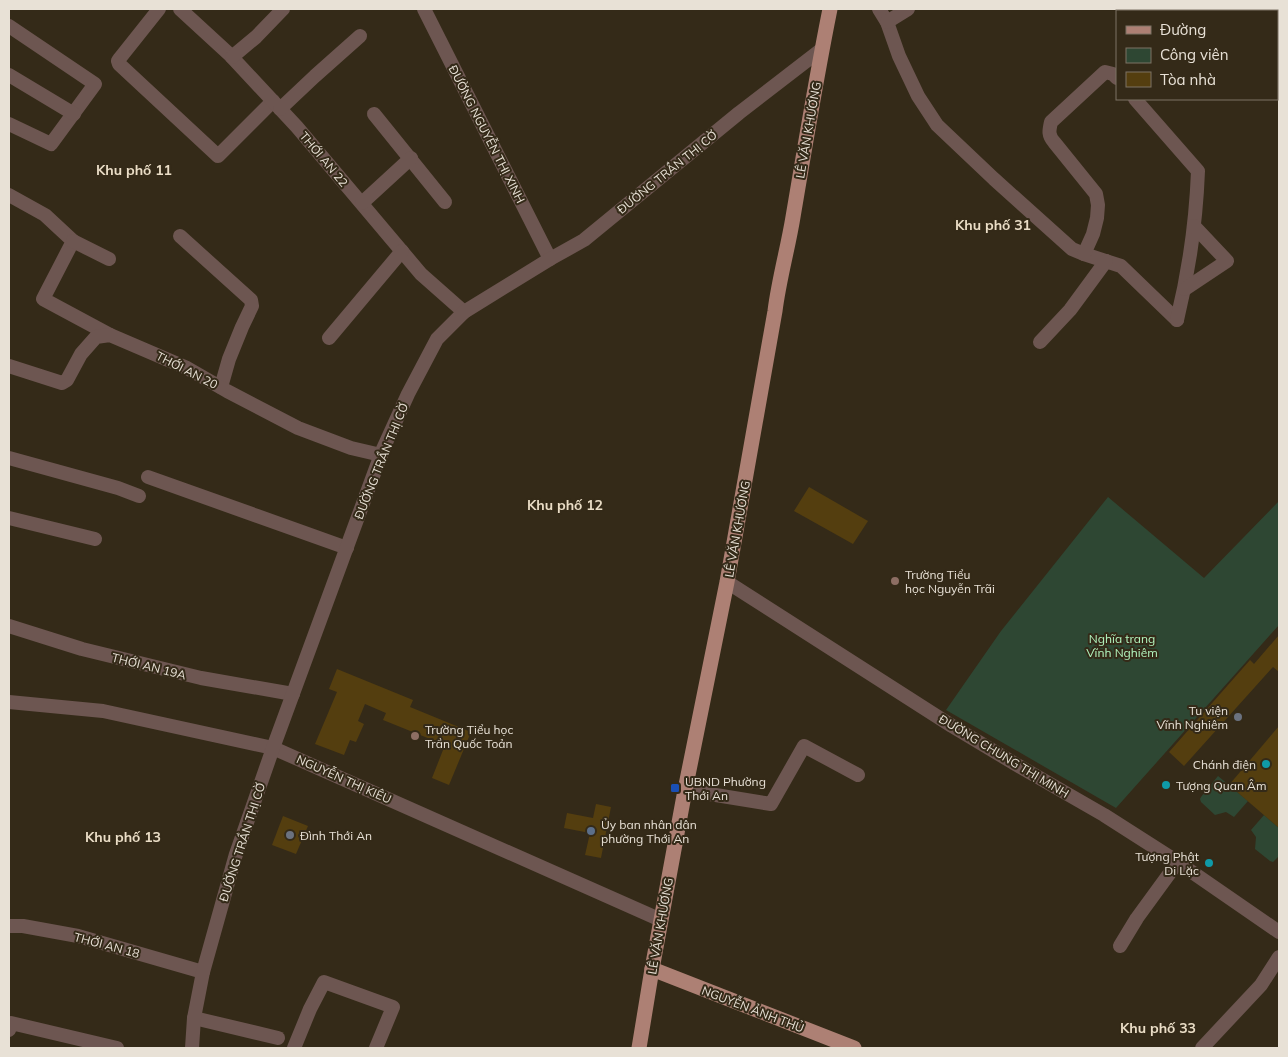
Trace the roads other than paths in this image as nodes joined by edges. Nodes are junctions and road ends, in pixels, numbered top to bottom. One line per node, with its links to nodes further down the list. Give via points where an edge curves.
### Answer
1 (159, 9): 16 (street, via 120,58 119,64 218,156)
2 (180, 9): 12 (street, THỚI AN 22)
3 (283, 9): 12 (street)
4 (424, 9): 29 (street, ĐƯỜNG NGUYỄN THỊ XINH)
5 (830, 9): 11 (main road, LÊ VĂN KHƯƠNG)
6 (879, 9): 8 (street)
7 (908, 9): 8 (street)
8 (886, 22): 28 (street, via 914,88 937,125 1072,249)
9 (9, 26): 17 (street, via 95,84)
10 (360, 36): 16 (street)
11 (822, 49): 29 (street, ĐƯỜNG TRẦN THỊ CỜ, via 584,240); 46 (main road, LÊ VĂN KHƯƠNG)
12 (232, 57): 16 (street, THỚI AN 22)
13 (9, 75): 17 (street)
14 (1116, 77): 28 (street, via 1104,72 1051,122 1049,130 1049,136 1096,194 1097,218)
15 (1136, 100): 24 (street, via 1198,171)
16 (276, 105): 23 (street, THỚI AN 22)
17 (74, 114): 19 (street, via 51,144)
18 (374, 114): 20 (street)
19 (9, 124)
20 (411, 158): 22 (street); 23 (street)
21 (9, 195): 26 (street, via 45,215)
22 (445, 202)
23 (362, 203): 27 (street, THỚI AN 22)
24 (1194, 226): 32 (street); 32 (street, via 1227,261)
25 (180, 236): 38 (street, via 251,300 252,306)
26 (73, 240): 30 (street); 34 (street, THỚI AN 20, via 43,299)
27 (402, 251): 33 (street, THỚI AN 22); 35 (street)
28 (1084, 254): 31 (street)
29 (550, 258): 33 (street, ĐƯỜNG TRẦN THỊ CỜ)
30 (109, 259)
31 (1106, 261): 32 (street, via 1120,266 1177,320); 36 (street, via 1070,310)
32 (1185, 289)
33 (464, 312): 39 (street, ĐƯỜNG TRẦN THỊ CỜ, via 437,339)
34 (110, 335): 37 (street, via 96,337 62,383); 38 (street, THỚI AN 20, via 187,368)
35 (329, 338)
36 (1040, 342)
37 (9, 366)
38 (220, 387): 39 (street, THỚI AN 20, via 298,428 351,448)
39 (381, 455): 45 (street, ĐƯỜNG TRẦN THỊ CỜ)
40 (9, 458): 42 (street)
41 (148, 477): 45 (street)
42 (139, 496)
43 (9, 518): 44 (street)
44 (95, 539)
45 (347, 548): 48 (street, ĐƯỜNG TRẦN THỊ CỜ)
46 (727, 582): 52 (main road, LÊ VĂN KHƯƠNG); 53 (street, ĐƯỜNG CHUNG THỊ MINH, via 952,726 1104,814)
47 (9, 626): 48 (street, THỚI AN 19A, via 82,649 192,676)
48 (293, 694): 50 (street, ĐƯỜNG TRẦN THỊ CỜ)
49 (9, 702): 50 (street, NGUYỄN THỊ KIÊU, via 103,711)
50 (273, 748): 54 (street, NGUYỄN THỊ KIÊU); 60 (street, ĐƯỜNG TRẦN THỊ CỜ, via 236,854)
51 (858, 775): 52 (street, via 804,746 771,804)
52 (685, 790): 54 (main road, LÊ VĂN KHƯƠNG)
53 (1176, 861): 56 (street, ĐƯỜNG CHUNG THỊ MINH); 57 (street)
54 (661, 920): 59 (main road, LÊ VĂN KHƯƠNG)
55 (9, 926): 60 (street, THỚI AN 18, via 78,936)
56 (1279, 932)
57 (1120, 946)
58 (1279, 957): 71 (street, via 1260,985)
59 (652, 969): 69 (main road, LÊ VĂN KHƯƠNG); 70 (main road, NGUYỄN ẢNH THỦ)
60 (203, 972): 61 (street, ĐƯỜNG TRẦN THỊ CỜ)
61 (194, 1018): 63 (street); 66 (street, ĐƯỜNG TRẦN THỊ CỜ)
62 (9, 1030): 64 (street, via 11,1023)
63 (278, 1038)
64 (78, 1044): 65 (street)
65 (117, 1048)
66 (192, 1048)
67 (294, 1048): 68 (street, via 324,982 393,1007)
68 (376, 1048)
69 (639, 1048)
70 (854, 1048)
71 (1202, 1048)

